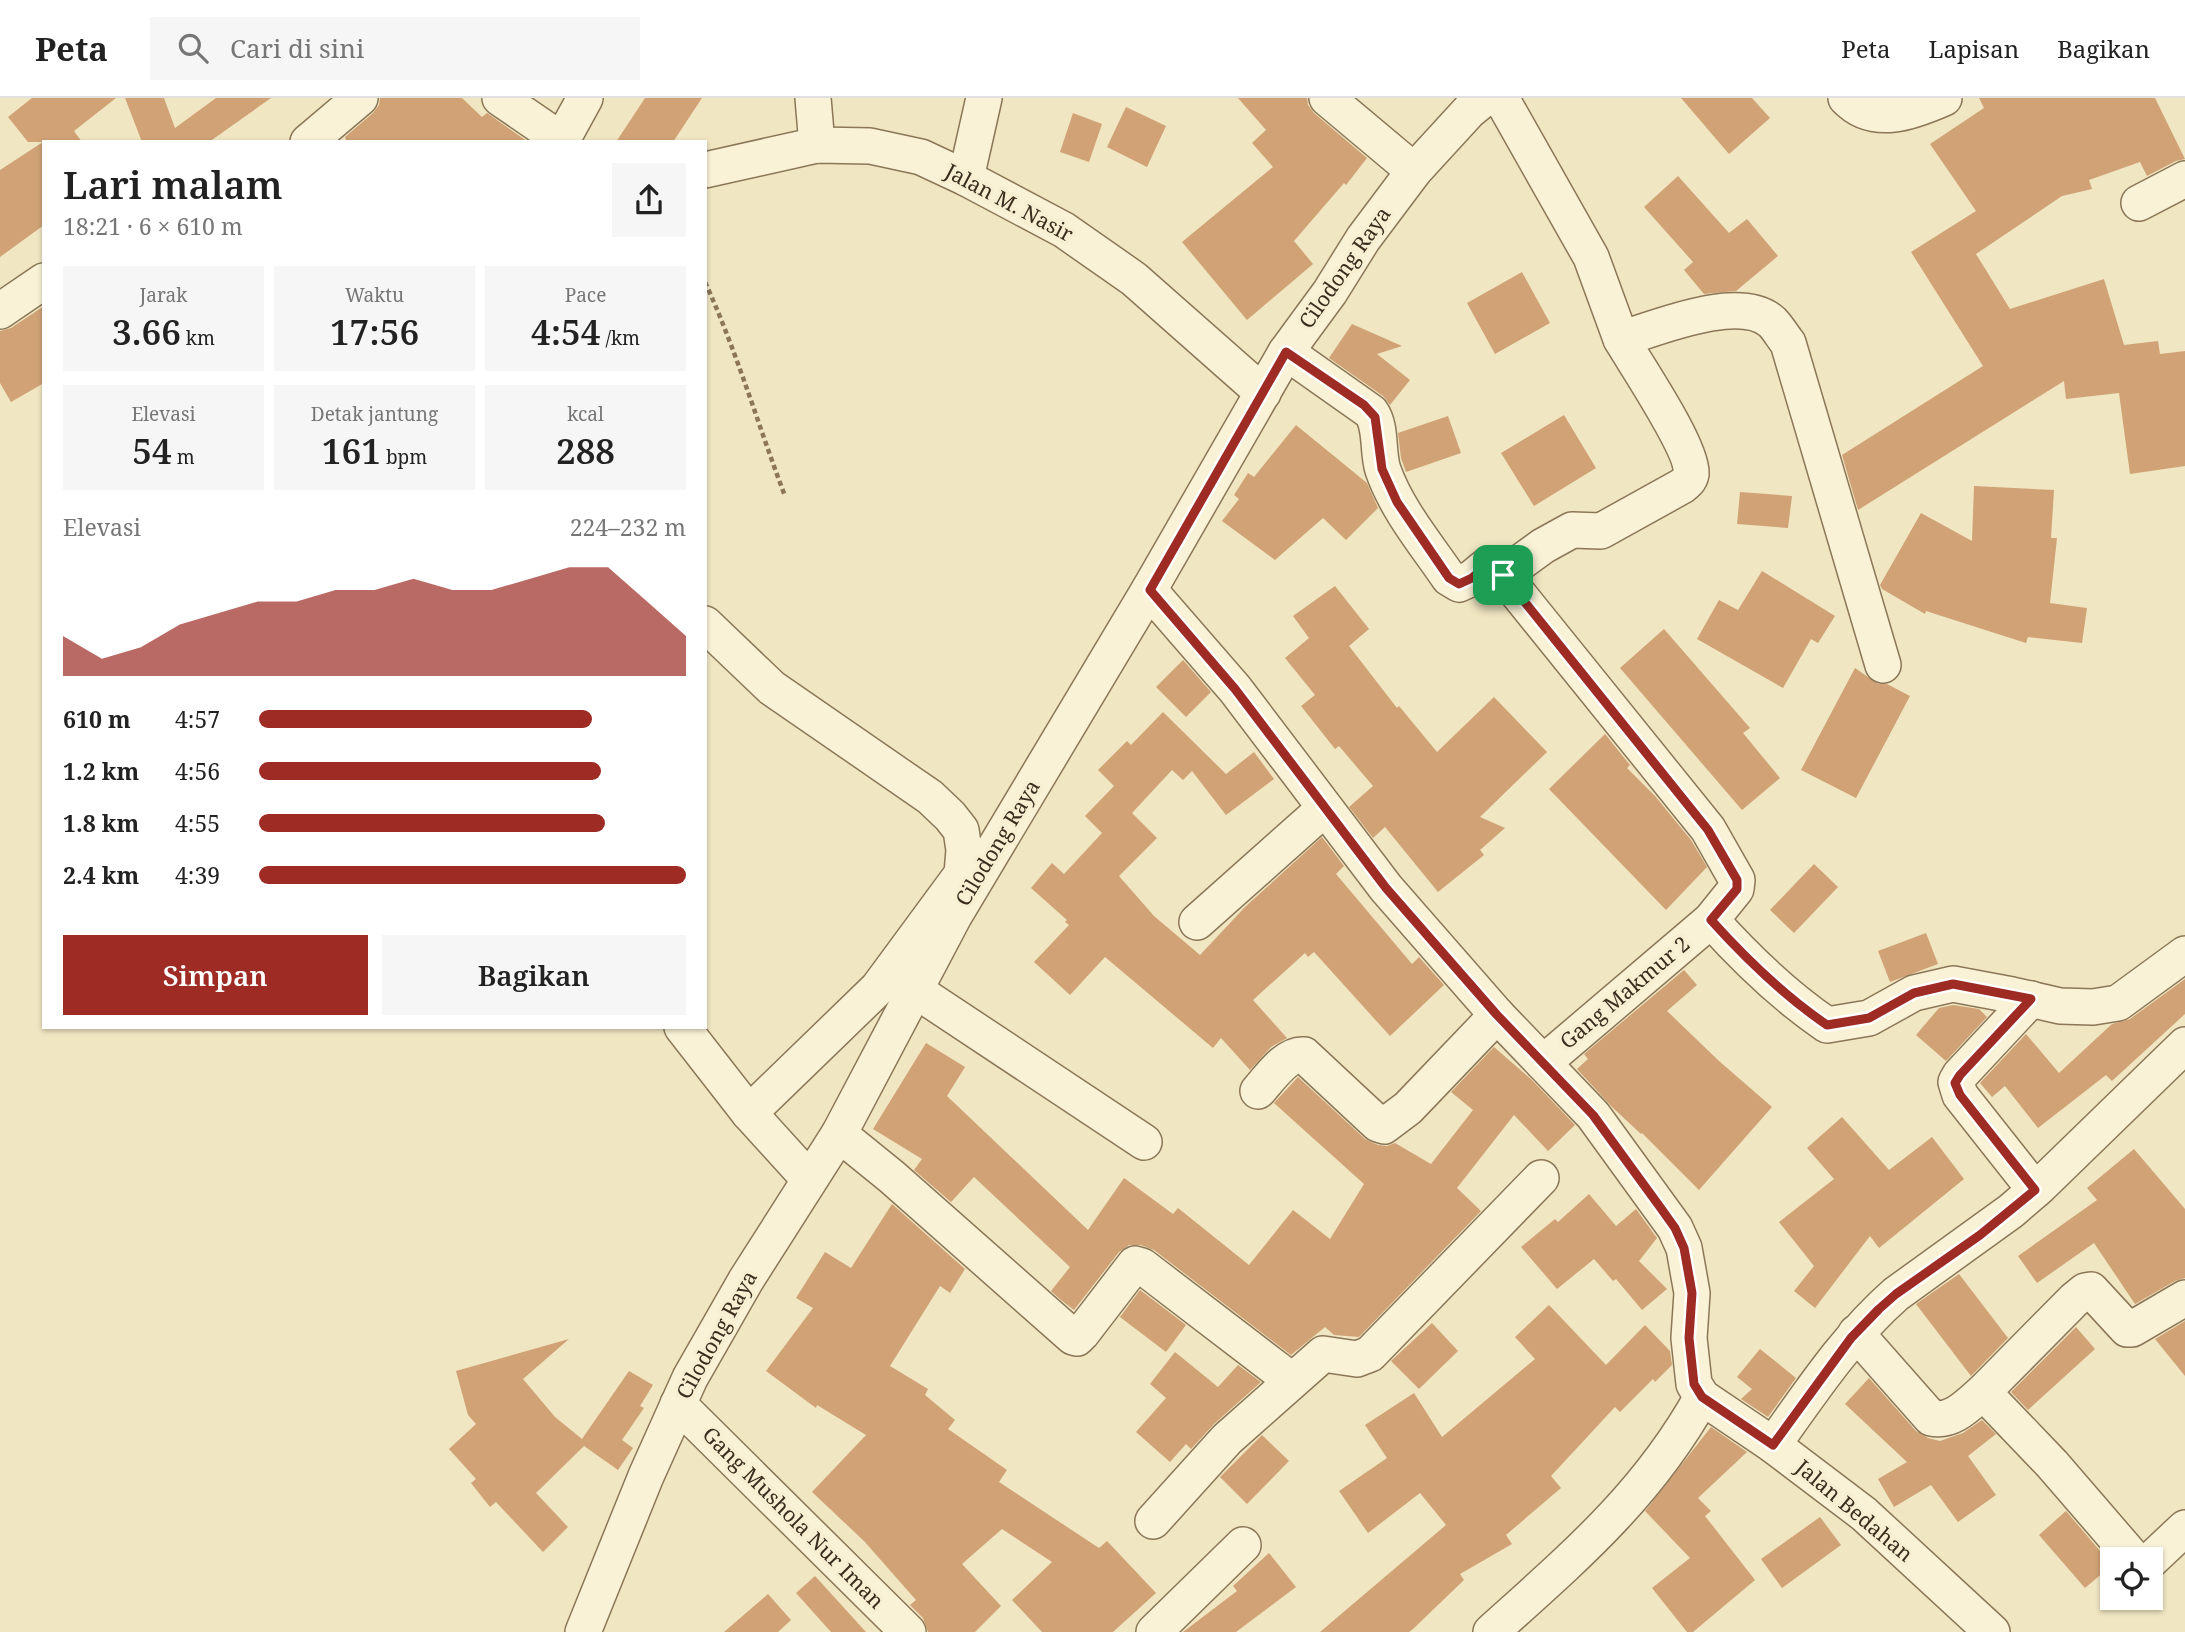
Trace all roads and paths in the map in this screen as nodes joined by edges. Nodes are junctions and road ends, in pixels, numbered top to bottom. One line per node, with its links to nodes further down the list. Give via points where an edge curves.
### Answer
1 (360, 98): 11 (street)
2 (500, 98): 12 (street)
3 (585, 98): 13 (street)
4 (813, 98): 14 (street)
5 (984, 98): 17 (street)
6 (1327, 98): 16 (street)
7 (1485, 98): 16 (street, Cilodong Raya)
8 (1501, 98): 23 (street, via 1591,257)
9 (1846, 98): 10 (street, via 1853,106 1882,116 1911,112)
10 (1944, 98)
11 (310, 140)
12 (562, 140)
13 (564, 140)
14 (817, 145): 15 (street, Jalan M. Nasir); 17 (street, Jalan M. Nasir, via 870,146 921,157)
15 (707, 170)
16 (1414, 171): 24 (street, Cilodong Raya)
17 (966, 178): 25 (street, Jalan M. Nasir, via 1064,230 1134,279)
18 (2185, 179): 19 (street)
19 (2139, 203)
20 (42, 282): 22 (street)
21 (707, 286): 26 (path)
22 (0, 311)
23 (1621, 338): 27 (street, via 1682,445 1692,472 1689,480 1601,531 1572,530); 30 (street, via 1722,312 1749,311 1771,321 1788,343)
24 (1286, 352): 25 (street, Cilodong Raya); 27 (street, via 1375,417 1382,469 1397,502 1449,578 1459,584 1466,582 1489,564)
25 (1263, 393): 28 (street, Cilodong Raya)
26 (785, 496)
27 (1503, 575): 32 (street, Gang Makmur 2, via 1708,830 1737,880 1737,889)
28 (1150, 590): 31 (street, via 1235,689); 35 (street, Cilodong Raya, via 954,916)
29 (707, 626): 42 (street, via 772,688 930,797 961,830 964,850 962,874 878,988)
30 (1883, 665)
31 (1324, 809): 33 (street); 37 (street)
32 (1711, 920): 36 (street, via 1759,972 1827,1025 1869,1018 1914,993 1953,984); 40 (street, Gang Makmur 2)
33 (1197, 922)
34 (2185, 954): 36 (street, via 2118,1003 2060,1006)
35 (915, 990): 43 (street, Cilodong Raya); 44 (street)
36 (2031, 999): 47 (street, via 1955,1083)
37 (1497, 1015): 40 (street); 41 (street, via 1408,1108 1384,1126 1304,1055 1289,1060)
38 (683, 1029): 42 (street)
39 (2185, 1045): 47 (street)
40 (1543, 1063): 52 (street, via 1593,1115 1675,1228 1684,1248 1692,1293 1690,1349 1694,1384)
41 (1258, 1091)
42 (749, 1113): 46 (street)
43 (839, 1134): 46 (street, Cilodong Raya); 50 (street, via 1073,1337 1082,1333 1135,1264)
44 (1144, 1142)
45 (1541, 1178): 50 (street, via 1370,1354 1357,1359 1323,1354)
46 (809, 1179): 53 (street, Cilodong Raya, via 746,1280)
47 (2035, 1190): 49 (street, via 1896,1294)
48 (2185, 1298): 51 (street, via 2127,1329 2091,1290 2085,1291)
49 (1856, 1333): 51 (street, via 1931,1418 1949,1417); 54 (street)
50 (1291, 1380): 55 (street, via 1227,1440)
51 (1983, 1392): 58 (street)
52 (1702, 1397): 54 (street, Jalan Bedahan); 63 (street, via 1681,1435 1625,1507)
53 (678, 1404): 60 (street, Cilodong Raya); 61 (street, Gang Mushola Nur Iman)
54 (1773, 1445): 64 (street, Jalan Bedahan, via 1864,1514)
55 (1153, 1521)
56 (2185, 1528): 59 (street)
57 (1243, 1545): 62 (street)
58 (2124, 1547)
59 (2163, 1549)
60 (583, 1632)
61 (908, 1632)
62 (1154, 1632)
63 (1491, 1632)
64 (1992, 1632)

